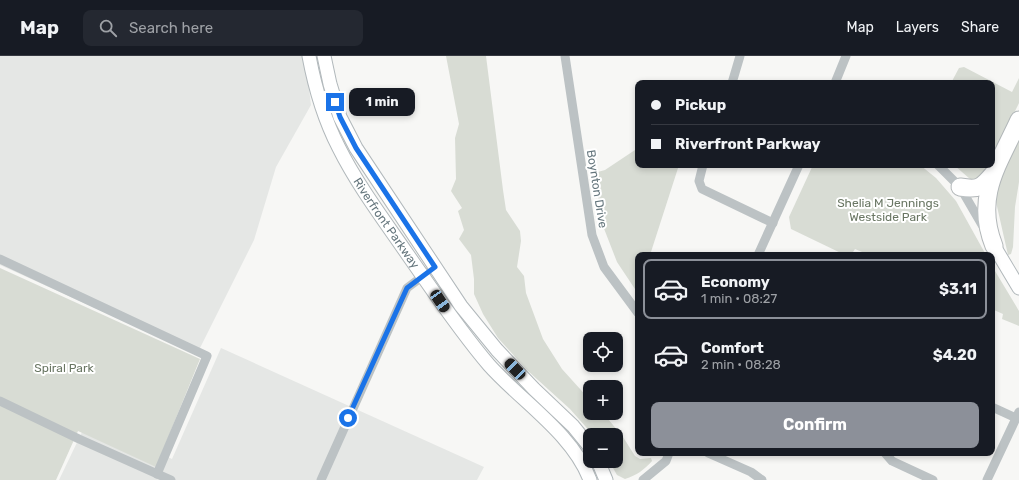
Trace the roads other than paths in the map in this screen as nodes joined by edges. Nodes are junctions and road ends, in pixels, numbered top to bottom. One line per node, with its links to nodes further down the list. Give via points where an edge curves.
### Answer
1 (309, 56): 19 (main road, Riverfront Parkway, via 315,87 338,148)
2 (324, 56): 18 (main road, Riverfront Parkway, via 340,117 356,148)
3 (565, 56): 21 (street, Boynton Drive, via 592,235 604,267)
4 (740, 56): 6 (street)
5 (846, 56): 7 (street)
6 (733, 80)
7 (836, 80)
8 (1019, 120): 12 (highway)
9 (702, 168): 14 (street, via 699,181 702,189)
10 (798, 168): 14 (street)
11 (941, 168): 13 (street)
12 (995, 172): 13 (highway, via 984,185 974,189); 15 (highway, via 989,187 986,211 989,234)
13 (960, 187): 15 (street)
14 (773, 223): 16 (street)
15 (994, 246): 20 (main road)
16 (759, 252)
17 (0, 259): 30 (street, via 208,356)
18 (435, 267): 19 (street); 25 (main road, Riverfront Parkway, via 461,306 497,350)
19 (423, 276): 32 (street, via 407,288); 33 (main road, Riverfront Parkway, via 457,326 490,366 560,434 576,454)
20 (1019, 288)
21 (635, 309)
22 (0, 401): 30 (street)
23 (995, 408): 24 (street)
24 (1018, 415): 38 (street)
25 (583, 439)
26 (668, 456): 35 (street, via 666,461)
27 (715, 456): 36 (street, via 751,472)
28 (888, 456): 37 (street, via 892,461)
29 (601, 468): 34 (main road)
30 (157, 474): 31 (street)
31 (171, 480)
32 (321, 480)
33 (590, 480)
34 (606, 480)
35 (643, 480)
36 (762, 480)
37 (934, 480)
38 (987, 480)

